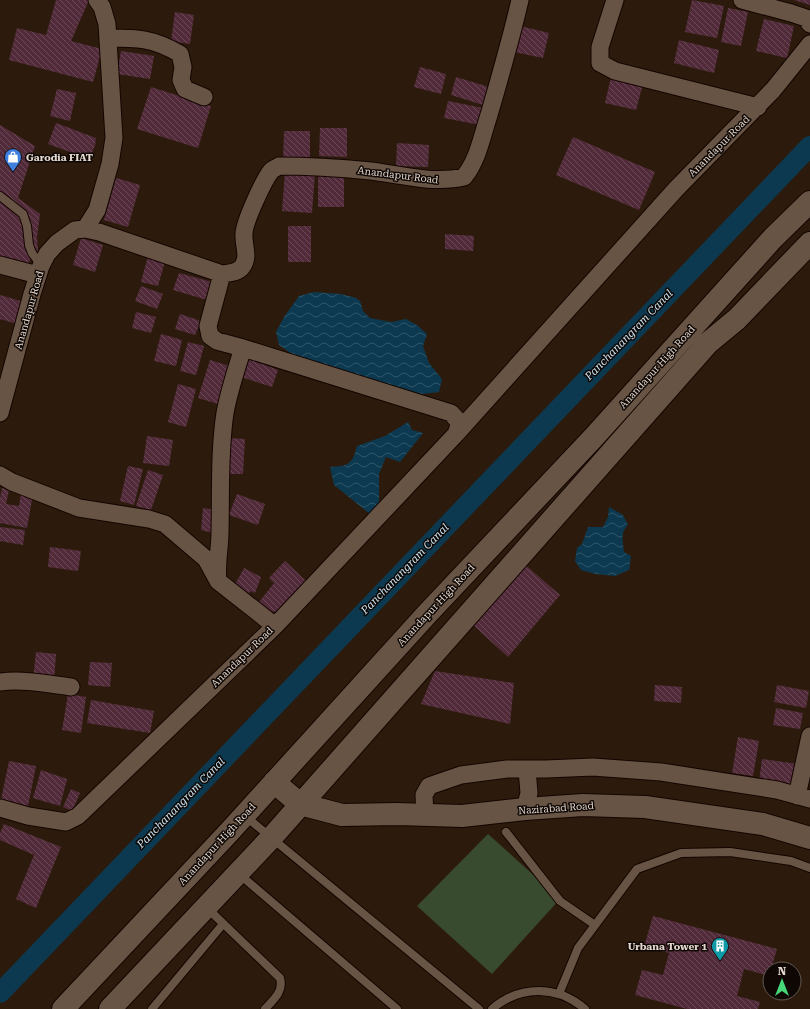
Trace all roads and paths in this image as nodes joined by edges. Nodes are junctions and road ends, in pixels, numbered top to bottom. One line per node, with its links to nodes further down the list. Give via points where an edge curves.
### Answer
1 (97, 0): 6 (street, via 107,24)
2 (520, 0): 16 (street, Anandapur Road, via 482,138 472,167 464,177 433,180 337,168 279,166 272,170 267,178 246,223 246,256 242,267 236,272)
3 (615, 0): 9 (street, Anandapur Road, via 600,47 600,63 615,71)
4 (742, 0): 5 (street, via 792,12 806,18)
5 (810, 24)
6 (108, 38): 8 (street, via 142,38 180,54 183,67 181,80 185,89); 12 (street, via 114,138 110,164 97,210)
7 (810, 44): 9 (street, Anandapur Road)
8 (204, 97)
9 (758, 107): 19 (street, Anandapur Road, via 676,189)
10 (0, 196): 15 (lane, via 23,214 29,245)
11 (810, 202): 26 (main road, Anandapur High Road, via 773,238 593,438 427,614)
12 (86, 229): 15 (street, Anandapur Road, via 75,230 57,242 47,254); 16 (street, via 123,239)
13 (810, 243): 29 (main road, via 737,319 708,343)
14 (0, 265): 15 (street)
15 (40, 271): 18 (street, Anandapur Road)
16 (222, 274): 17 (street, via 208,326 210,336 217,341)
17 (243, 348): 19 (street, via 451,414 460,423); 21 (street, via 225,414)
18 (0, 413)
19 (456, 434): 22 (street, Anandapur Road)
20 (0, 475): 21 (street, via 79,508 165,524 206,559)
21 (218, 581): 22 (street)
22 (275, 626): 31 (street, Anandapur Road, via 78,816 66,822 28,816)
23 (0, 682): 24 (street, via 38,682)
24 (72, 688)
25 (810, 736): 28 (street)
26 (274, 782): 29 (main road); 32 (main road, Anandapur High Road)
27 (527, 787): 28 (street, via 593,767 661,772 777,790); 30 (main road, Nazirabad Road, via 462,816); 30 (street, via 507,769 461,774 429,786); 35 (main road, Nazirabad Road, via 583,805 645,807 763,824)
28 (803, 797)
29 (300, 804): 30 (main road, Nazirabad Road, via 342,815 397,814); 34 (main road)
30 (424, 804)
31 (0, 808)
32 (244, 815): 34 (lane); 42 (main road, Anandapur High Road)
33 (506, 832): 40 (lane, via 560,901)
34 (272, 837): 37 (main road); 47 (lane)
35 (810, 838)
36 (810, 868): 40 (lane, via 791,861 730,852 681,853 637,869)
37 (237, 873): 38 (main road); 46 (lane)
38 (205, 907): 39 (lane); 43 (main road)
39 (223, 924): 44 (lane); 45 (lane, via 280,978 280,991)
40 (595, 925): 41 (lane, via 578,948)
41 (559, 994): 48 (lane, via 532,990 511,996); 49 (lane, via 575,1000)
42 (63, 1009)
43 (110, 1009)
44 (152, 1009)
45 (266, 1009)
46 (397, 1009)
47 (478, 1009)
48 (492, 1009)
49 (586, 1009)

